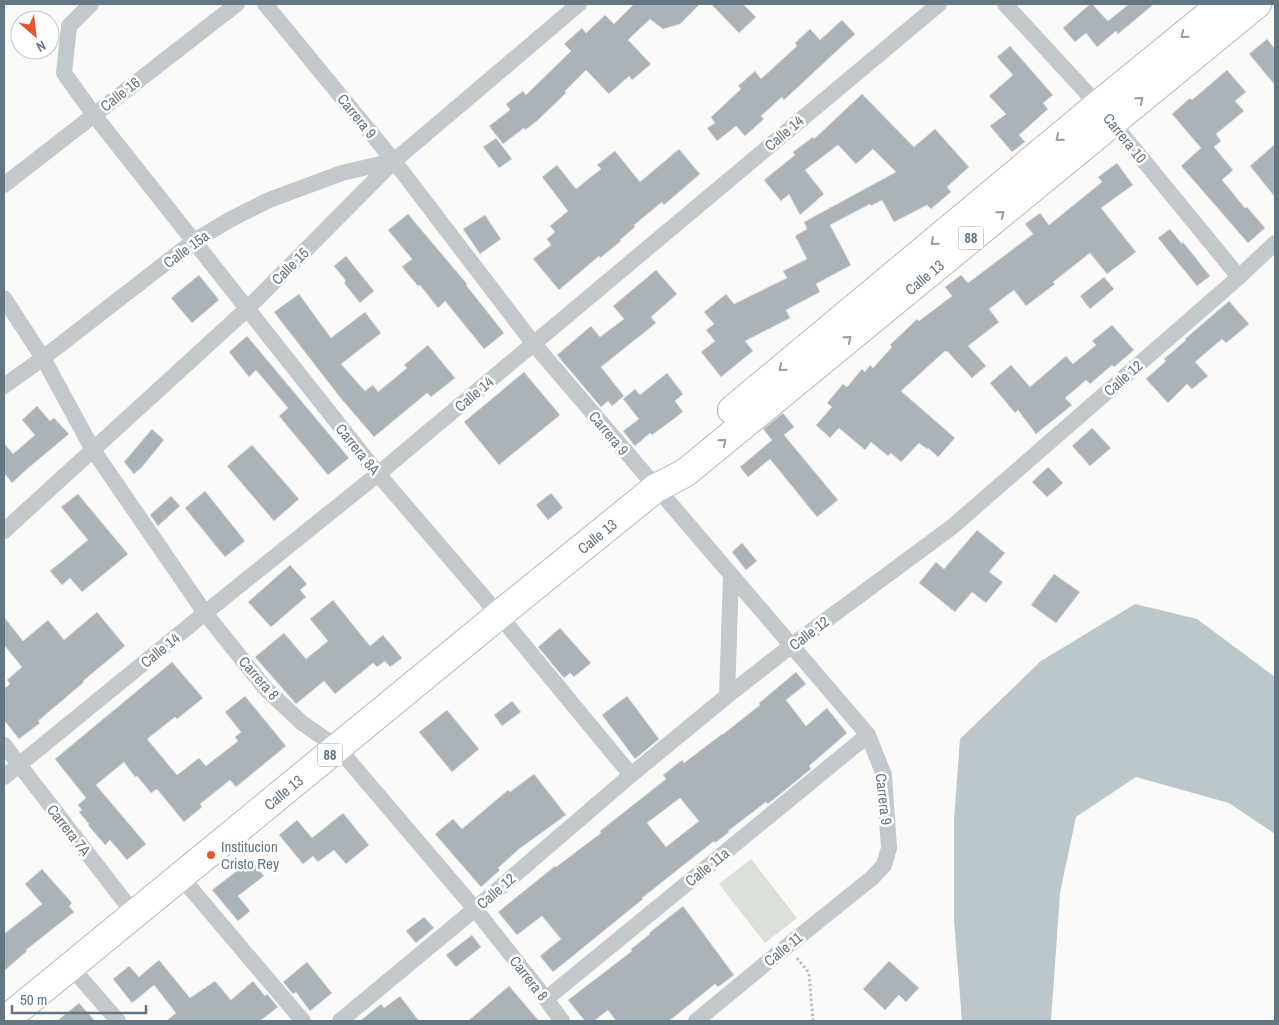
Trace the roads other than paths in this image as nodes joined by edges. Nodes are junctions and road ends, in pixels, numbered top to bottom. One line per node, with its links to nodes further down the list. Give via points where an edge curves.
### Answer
1 (91, 4): 10 (street, Carrera 8A, via 69,26 64,72)
2 (237, 4): 10 (street, Calle 16)
3 (265, 4): 11 (street, Carrera 9)
4 (579, 4): 11 (street, Calle 15)
5 (938, 4): 18 (street, Calle 14)
6 (1005, 4): 9 (street, Carrera 10)
7 (1222, 4): 9 (highway, Calle 13 / 88, one-way to 9)
8 (1257, 4): 9 (highway, Calle 13 / 88, one-way to 8)
9 (1105, 114): 15 (street, Carrera 10); 23 (highway, Calle 13 / 88, via 685,473)
10 (94, 115): 12 (street, Calle 16); 13 (street, Carrera 8A)
11 (394, 161): 13 (street, Calle 15a, via 342,173 269,200); 17 (street, Calle 15); 18 (street, Carrera 9)
12 (4, 185)
13 (194, 241): 17 (street, Carrera 8A); 19 (street, Calle 15a)
14 (1275, 243): 15 (street, Calle 12)
15 (1239, 277): 28 (street, Calle 12, via 952,528)
16 (4, 298): 19 (street, Carrera 8)
17 (247, 309): 21 (street, Calle 15); 22 (street, Carrera 8A)
18 (533, 343): 22 (street, Calle 14); 23 (street, Carrera 9)
19 (43, 358): 20 (street, Calle 15a); 21 (street, Carrera 8)
20 (4, 386)
21 (93, 450): 24 (street, Calle 15); 26 (street, Carrera 8)
22 (378, 474): 26 (street, Calle 14); 27 (street, Carrera 8A)
23 (656, 488): 25 (street, Carrera 9); 27 (highway, Calle 13 / 88)
24 (4, 531)
25 (731, 576): 28 (street, Carrera 9); 29 (street)
26 (205, 613): 32 (street, Carrera 8, via 265,688 302,723); 33 (street, Calle 14)
27 (499, 615): 32 (highway, Calle 13 / 88); 34 (street, Carrera 8A)
28 (792, 646): 29 (street, Calle 12); 30 (street, Carrera 9)
29 (727, 696): 34 (street, Calle 12)
30 (868, 735): 37 (street, Carrera 9, via 884,776 889,848 884,865); 41 (street, Calle 11a)
31 (4, 745): 33 (street, Carrera 7A)
32 (338, 748): 36 (highway, Calle 13 / 88); 38 (street, Carrera 8)
33 (19, 764): 35 (street, Calle 14); 39 (street, Carrera 7A)
34 (632, 775): 38 (street, Calle 12)
35 (4, 777)
36 (181, 877): 39 (highway, Calle 13 / 88); 44 (street)
37 (872, 878): 47 (street, Calle 11)
38 (475, 909): 41 (street, Carrera 8); 45 (street, Calle 12)
39 (135, 914): 40 (highway, Calle 13 / 88)
40 (71, 967): 42 (highway, Calle 13 / 88); 43 (street)
41 (546, 999): 46 (street, Carrera 8)
42 (6, 1015)
43 (118, 1021)
44 (303, 1021)
45 (340, 1021)
46 (562, 1021)
47 (696, 1021)

